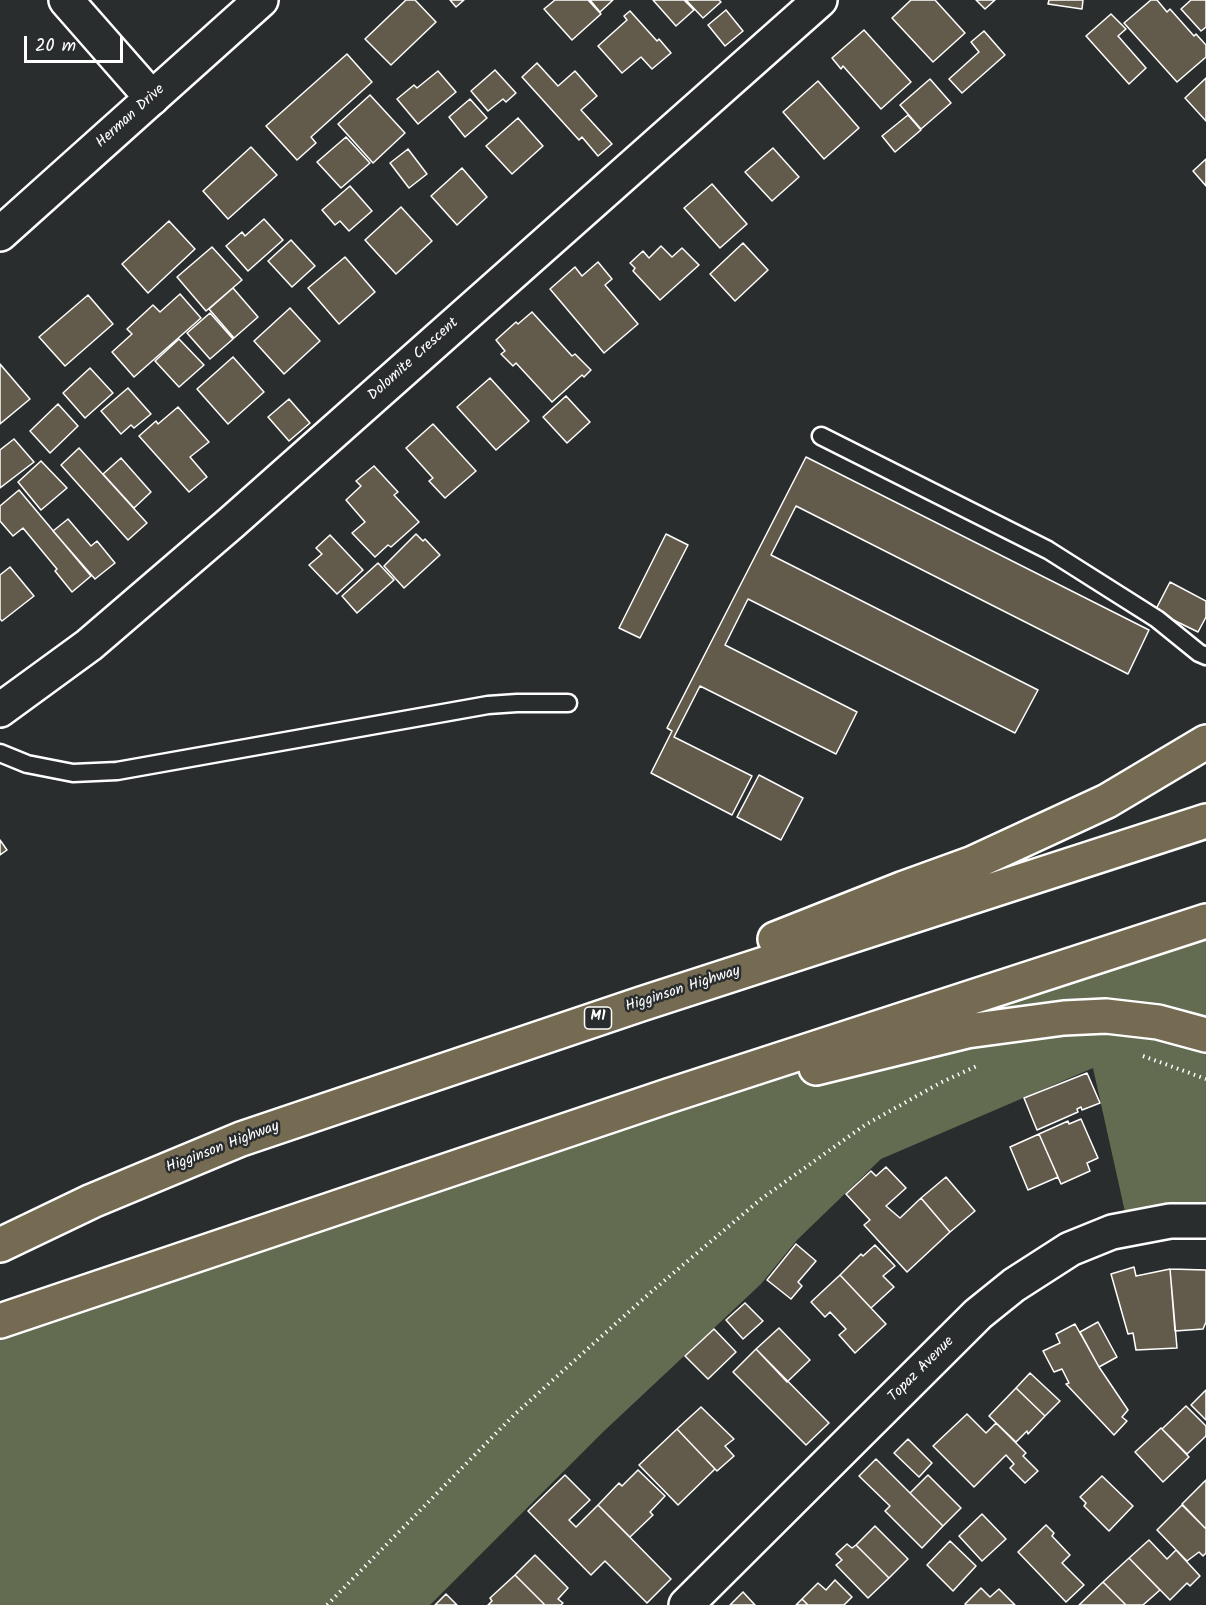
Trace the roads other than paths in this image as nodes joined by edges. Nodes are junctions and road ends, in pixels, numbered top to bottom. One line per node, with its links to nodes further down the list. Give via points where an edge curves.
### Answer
1 (66, 0): 4 (street)
2 (820, 0): 9 (street, Dolomite Crescent, via 231,523 89,645)
3 (252, 3): 4 (street, Herman Drive)
4 (152, 98): 5 (street, Herman Drive)
5 (0, 234)
6 (821, 436): 7 (lane, via 1048,550 1157,619)
7 (1206, 656)
8 (567, 703): 11 (lane, via 479,707 117,771 73,773 27,764)
9 (0, 710)
10 (1206, 742): 14 (highway, via 1107,801 973,863 783,936)
11 (0, 753)
12 (1206, 820): 14 (highway, Higginson Highway / M1)
13 (1206, 921): 16 (highway)
14 (641, 1004): 18 (highway, Higginson Highway / M1, via 241,1139 92,1201)
15 (1206, 1035): 16 (highway, via 1158,1022 1106,1016 1064,1018 967,1031 841,1063)
16 (668, 1096): 19 (highway)
17 (1206, 1221): 20 (street, Topaz Avenue, via 1170,1221 1112,1232 1070,1249 1014,1285 978,1314)
18 (0, 1245)
19 (0, 1321)
20 (686, 1605)

